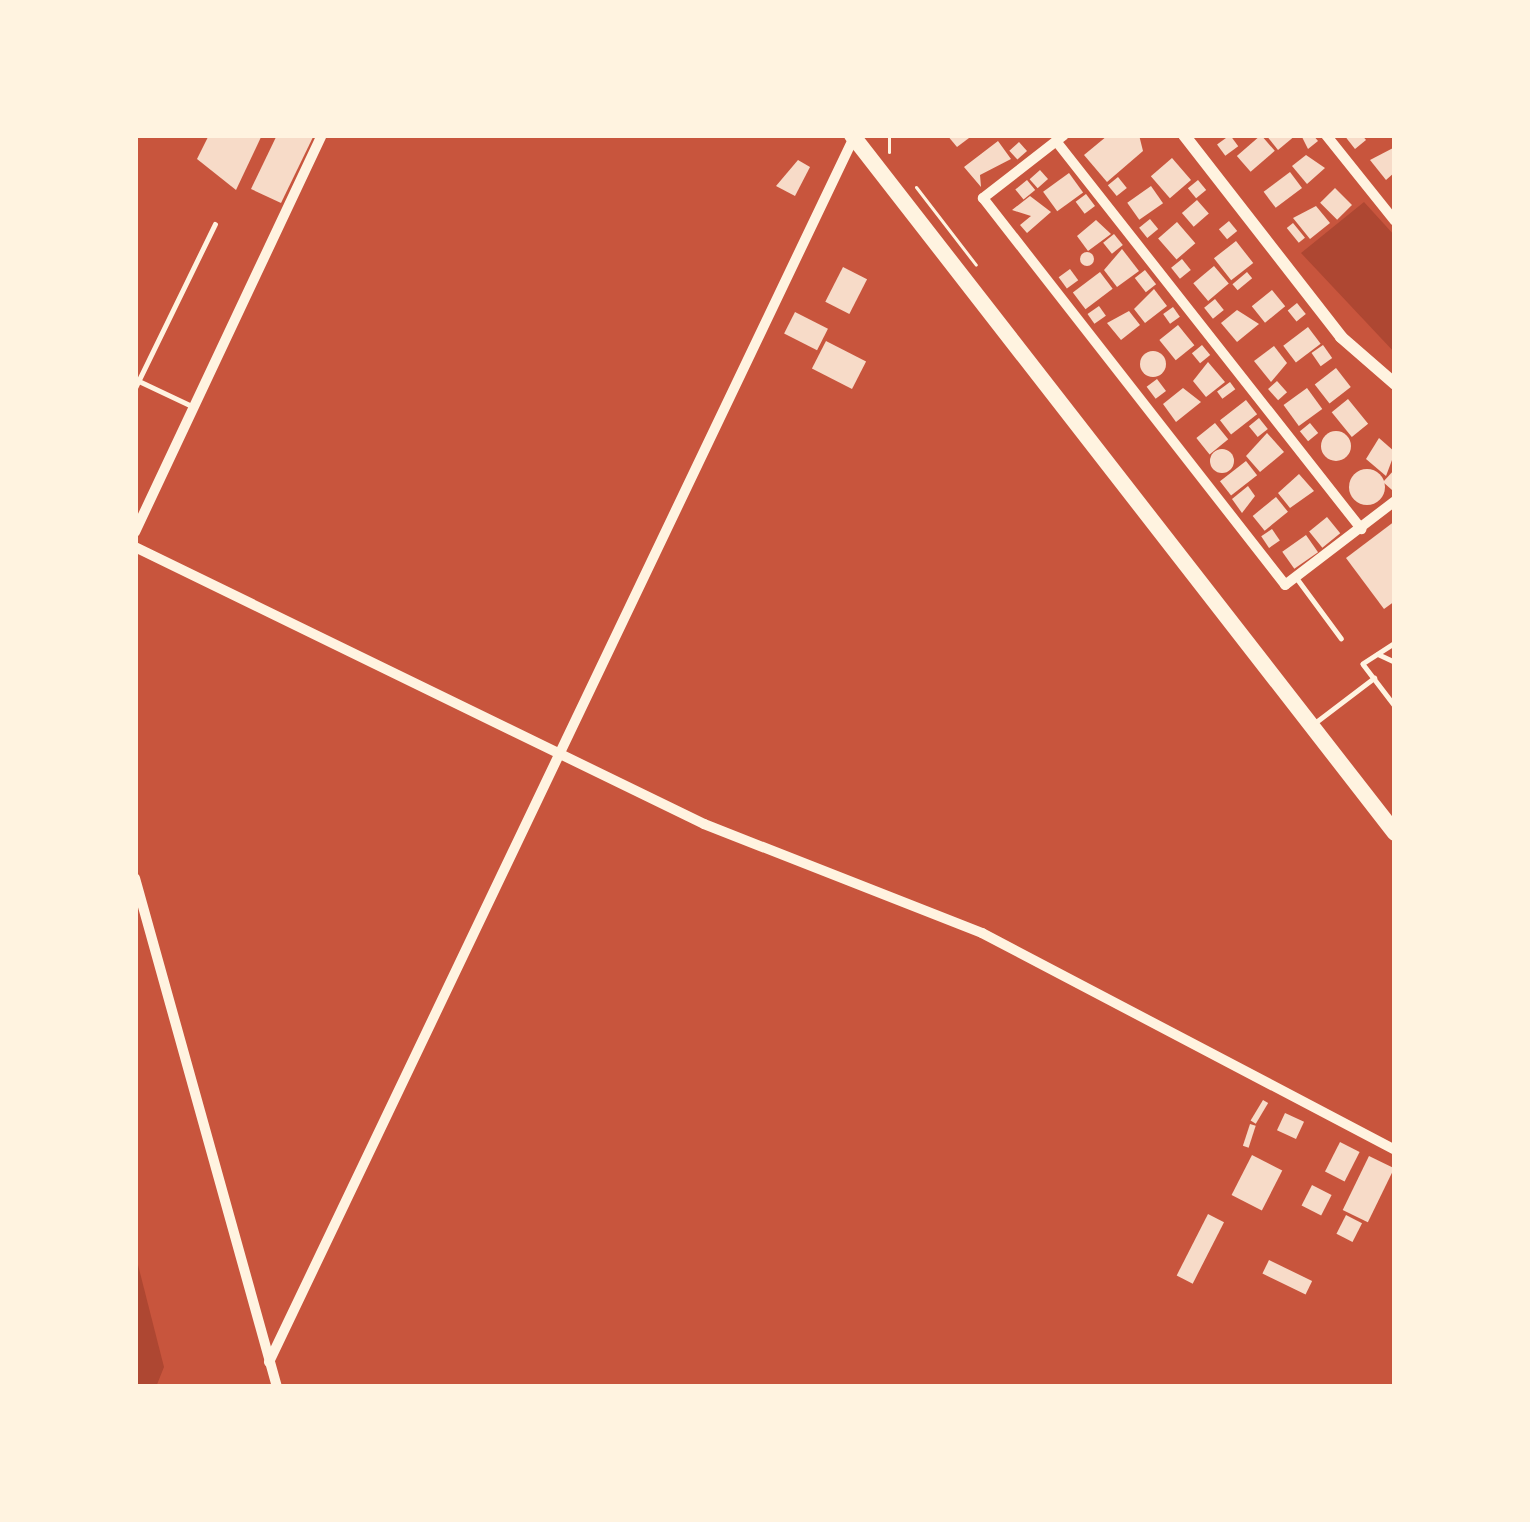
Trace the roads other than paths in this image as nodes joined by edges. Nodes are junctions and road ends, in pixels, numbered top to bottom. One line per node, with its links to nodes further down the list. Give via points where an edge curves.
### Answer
1 (322, 135): 10 (street)
2 (1184, 135): 9 (street, via 1341,337)
3 (1326, 135): 6 (street)
4 (855, 136): 22 (highway); 23 (street)
5 (1060, 138): 12 (street); 15 (street, via 983,198 1286,585)
6 (1395, 221)
7 (215, 224): 8 (lane)
8 (137, 384): 10 (lane)
9 (1395, 384)
10 (194, 407): 13 (street)
11 (1395, 501): 12 (street)
12 (1360, 529): 15 (street)
13 (135, 532)
14 (135, 547): 23 (street)
15 (1296, 577): 16 (lane)
16 (1341, 638)
17 (1395, 643): 18 (lane)
18 (1378, 654): 19 (lane); 20 (lane, via 1363,664)
19 (1395, 662)
20 (1374, 678): 21 (lane); 22 (lane)
21 (1395, 706)
22 (1311, 725): 24 (highway)
23 (557, 756): 26 (street, via 982,933); 27 (street)
24 (1395, 833)
25 (135, 878): 27 (street)
26 (1395, 1150)
27 (269, 1362): 28 (street)
28 (277, 1387)

